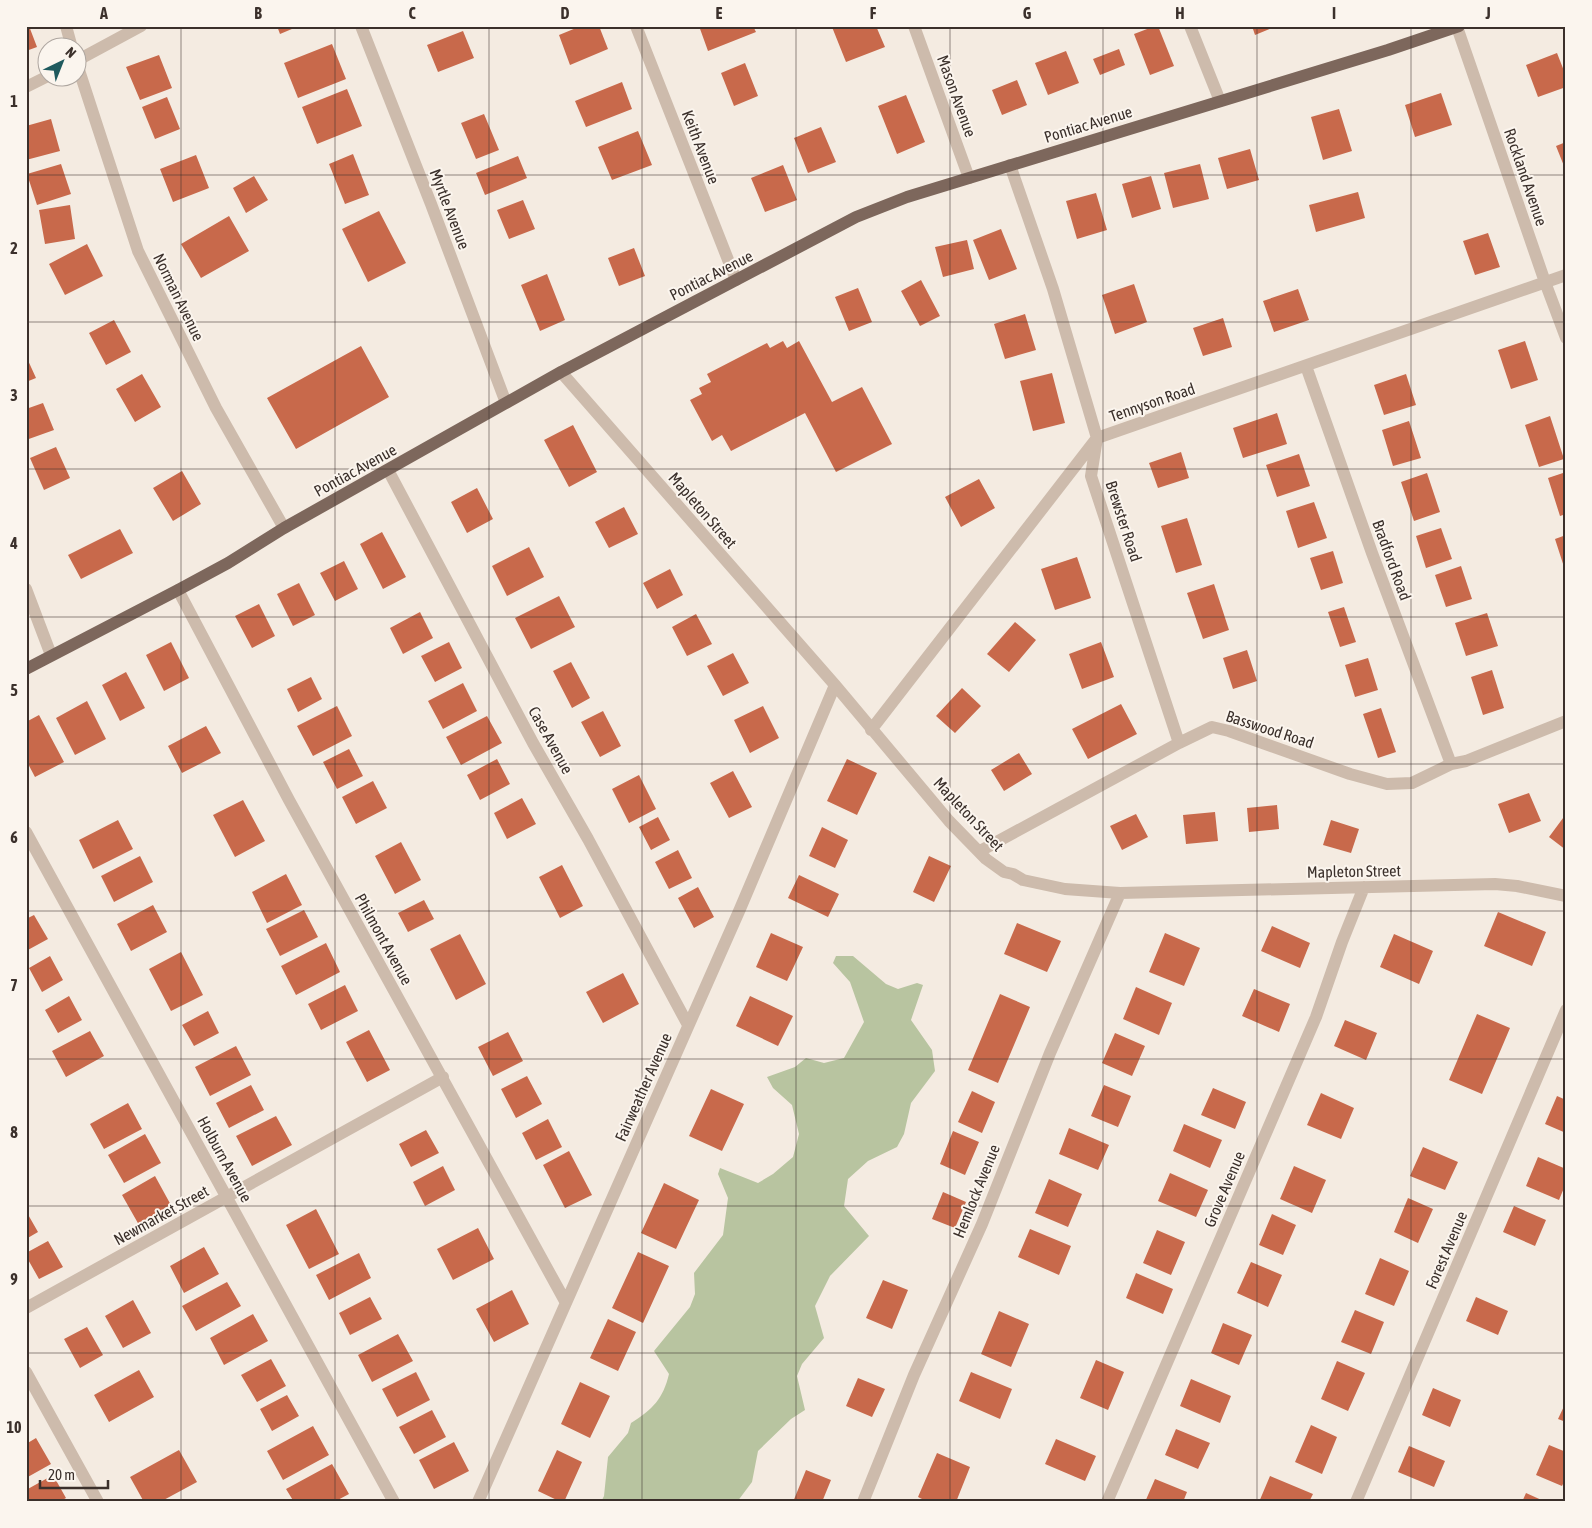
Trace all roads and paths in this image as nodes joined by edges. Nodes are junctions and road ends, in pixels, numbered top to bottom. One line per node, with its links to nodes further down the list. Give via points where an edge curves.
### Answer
1 (141, 26): 7 (street)
2 (361, 26): 20 (street, Myrtle Avenue)
3 (636, 26): 15 (street, Keith Avenue)
4 (914, 26): 13 (street, Mason Avenue)
5 (1190, 26): 11 (street)
6 (1451, 27): 11 (main road, Pontiac Avenue, via 1388,50); 16 (street, Rockland Avenue)
7 (88, 55)
8 (38, 81): 9 (street)
9 (26, 87)
10 (85, 88): 23 (street, Norman Avenue, via 138,251 216,408)
11 (1220, 101): 12 (main road, Pontiac Avenue)
12 (1010, 165): 13 (main road, Pontiac Avenue); 21 (street, Brewster Road, via 1053,289)
13 (969, 178): 15 (main road, Pontiac Avenue, via 907,196 856,217)
14 (1566, 275): 16 (street, Tennyson Road)
15 (736, 280): 19 (main road, Pontiac Avenue)
16 (1545, 282): 17 (street, Rockland Avenue); 18 (street, Tennyson Road)
17 (1566, 338)
18 (1306, 366): 21 (street, Tennyson Road); 32 (street, Bradford Road)
19 (561, 372): 20 (main road, Pontiac Avenue); 28 (street, Mapleton Street)
20 (506, 403): 22 (main road, Pontiac Avenue)
21 (1097, 438): 30 (street, Tennyson Road); 31 (street, Brewster Road, via 1091,476)
22 (388, 470): 23 (main road, Pontiac Avenue); 39 (street, Case Avenue)
23 (284, 528): 25 (main road, Pontiac Avenue)
24 (26, 589): 26 (street)
25 (178, 590): 26 (main road, Pontiac Avenue); 40 (street, Philmont Avenue, via 289,800)
26 (51, 654): 27 (main road, Pontiac Avenue)
27 (26, 669)
28 (835, 685): 30 (street, Mapleton Street); 39 (street, Fairweather Avenue)
29 (1566, 721): 32 (street, Basswood Road)
30 (871, 730): 34 (street, Mapleton Street, via 949,821)
31 (1179, 743): 32 (street, Basswood Road, via 1212,727 1387,784 1412,783); 34 (street, Basswood Road)
32 (1451, 764)
33 (26, 832): 41 (street, Holburn Avenue)
34 (980, 851): 36 (street, Mapleton Street, via 1004,872 1023,880 1065,889)
35 (1364, 887): 36 (street, Mapleton Street); 37 (street, Mapleton Street, via 1495,884); 49 (street, Grove Avenue, via 1316,1017)
36 (1120, 893): 48 (street, Hemlock Avenue)
37 (1566, 896)
38 (1566, 1010): 50 (street, Forest Avenue)
39 (688, 1025): 42 (street, Fairweather Avenue)
40 (443, 1077): 41 (street, Newmarket Street); 42 (street, Philmont Avenue)
41 (227, 1197): 43 (street, Newmarket Street); 46 (street, Holburn Avenue)
42 (565, 1301): 47 (street, Fairweather Avenue)
43 (26, 1308)
44 (26, 1372): 45 (street)
45 (98, 1502)
46 (394, 1502)
47 (478, 1502)
48 (862, 1502)
49 (1107, 1502)
50 (1356, 1502)

